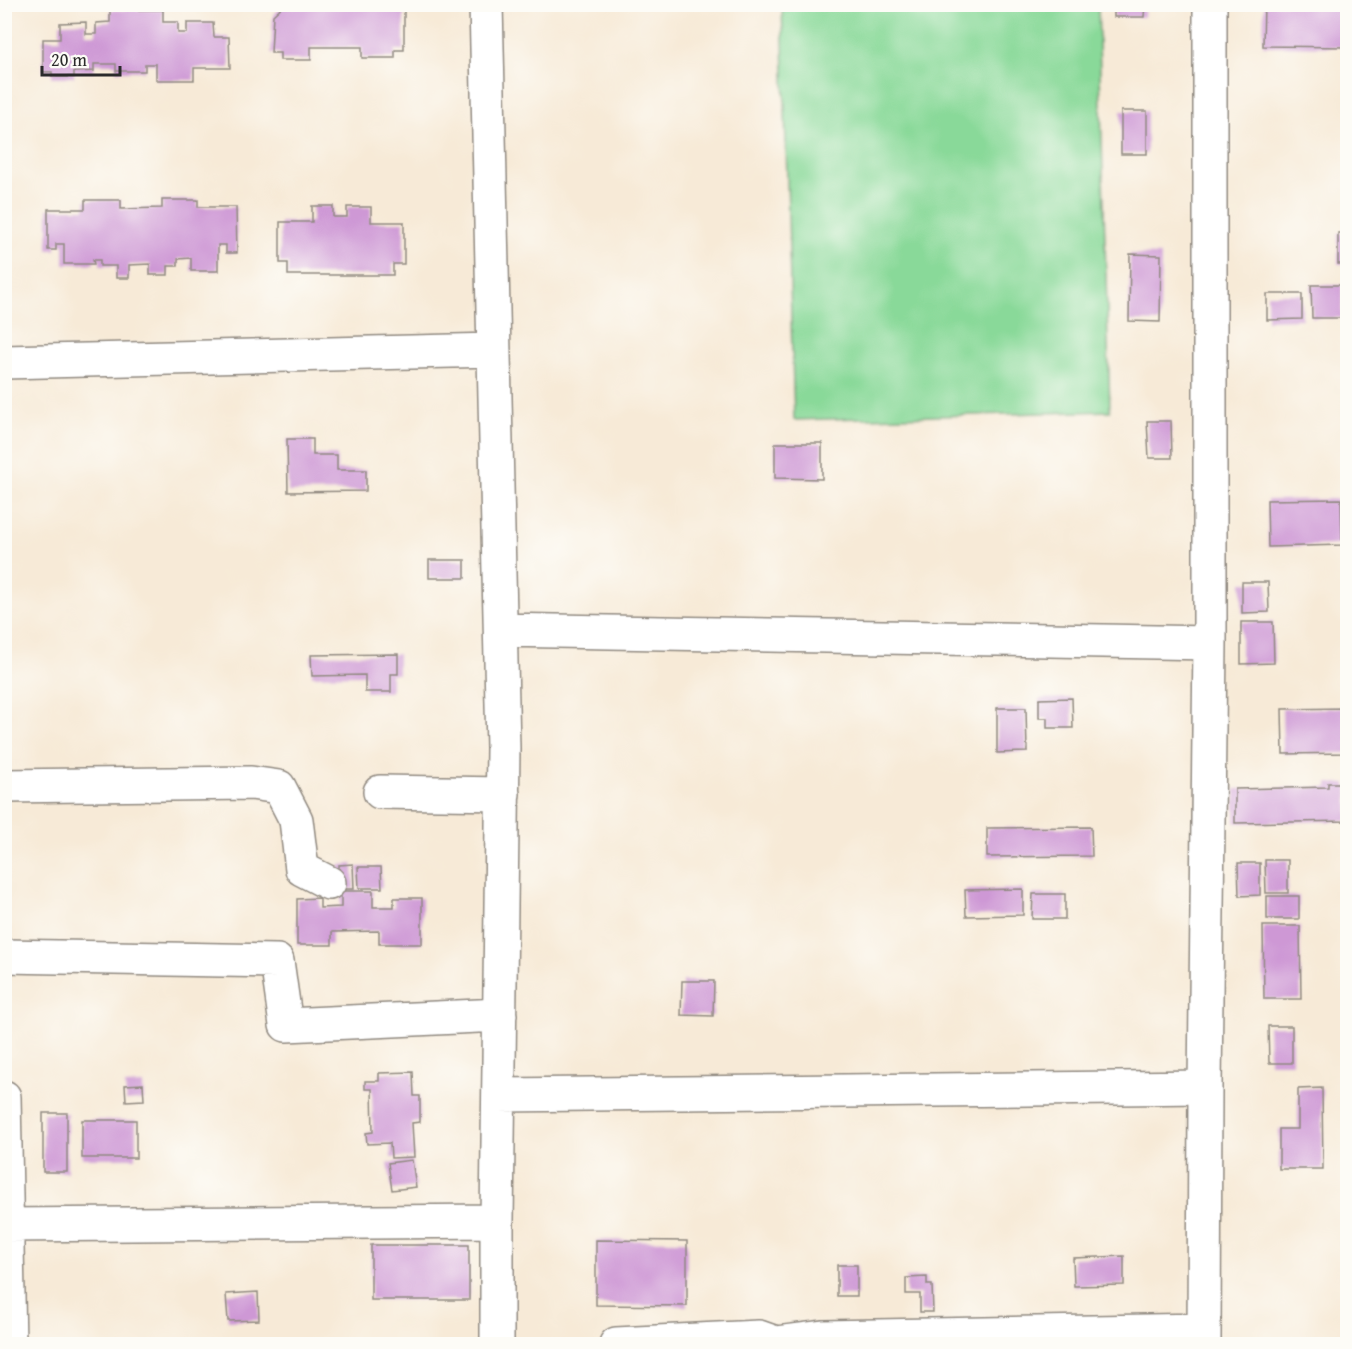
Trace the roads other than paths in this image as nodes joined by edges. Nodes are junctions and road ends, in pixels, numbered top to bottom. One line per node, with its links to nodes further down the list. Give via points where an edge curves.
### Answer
1 (486, 4): 3 (street)
2 (1210, 4): 6 (street)
3 (494, 350): 4 (street); 5 (street)
4 (4, 362)
5 (501, 630): 6 (street); 9 (street)
6 (1210, 643): 13 (street)
7 (4, 786): 10 (street, via 251,783 279,787 296,820 302,869)
8 (380, 792): 9 (street)
9 (503, 794): 12 (street)
10 (329, 883)
11 (4, 956): 12 (street, via 277,961 285,1025)
12 (500, 1015): 14 (street)
13 (1204, 1087): 14 (street); 18 (street)
14 (499, 1095): 16 (street)
15 (4, 1097): 17 (street)
16 (497, 1221): 17 (street); 20 (street)
17 (6, 1225): 19 (street)
18 (1204, 1337): 21 (street, via 823,1336 776,1343 759,1336)
19 (9, 1344)
20 (497, 1344)
21 (616, 1344)

